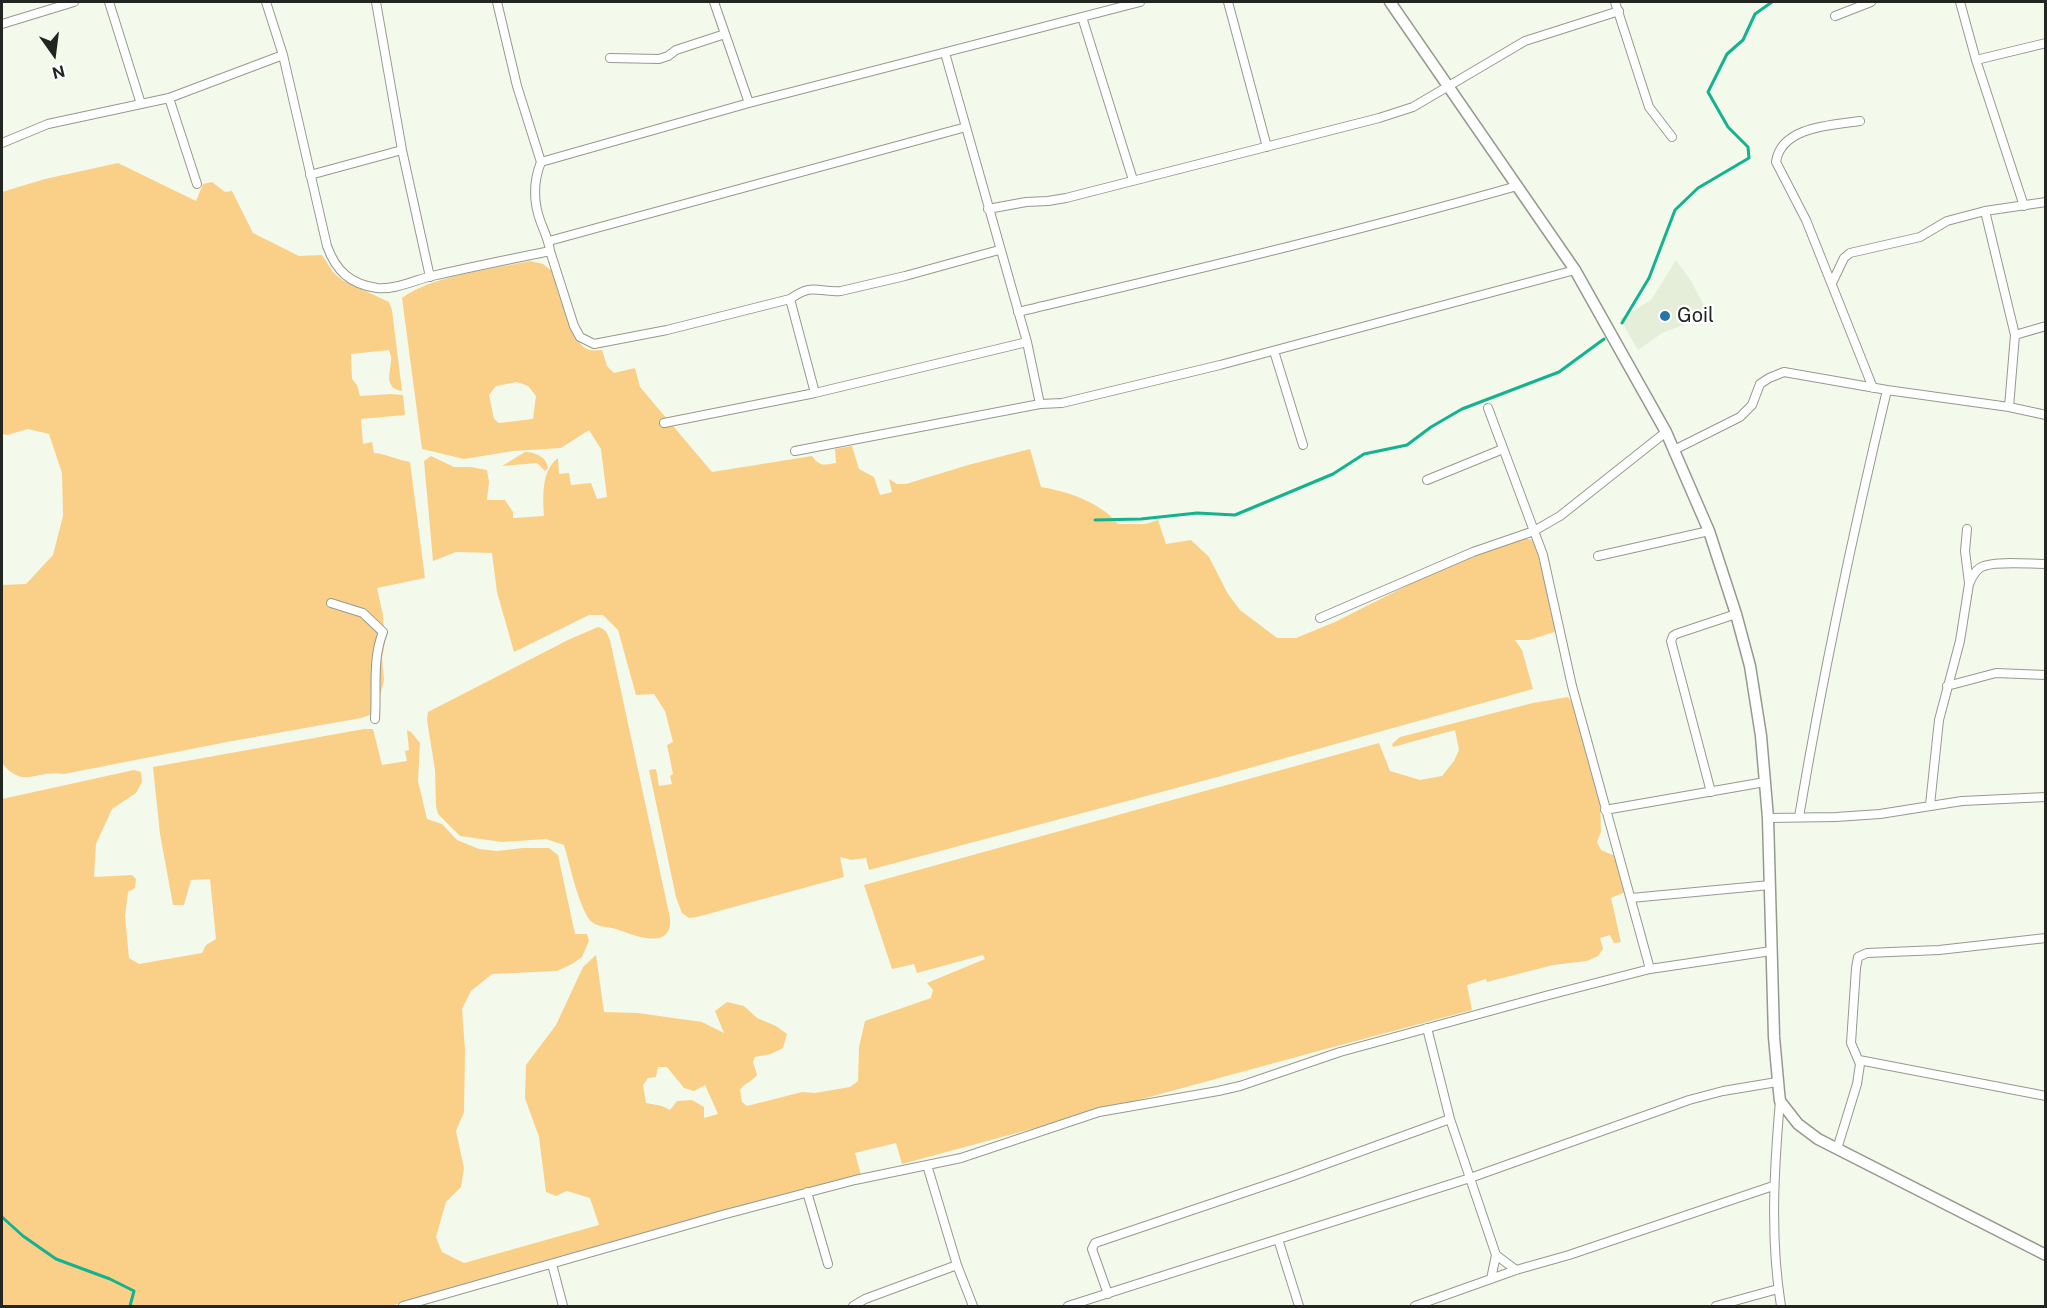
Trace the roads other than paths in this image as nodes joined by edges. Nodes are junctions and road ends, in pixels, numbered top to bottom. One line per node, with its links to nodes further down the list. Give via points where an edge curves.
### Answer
1 (74, 2): 17 (street)
2 (109, 2): 27 (street)
3 (266, 2): 21 (street)
4 (376, 2): 33 (street)
5 (497, 2): 34 (street)
6 (714, 2): 18 (street)
7 (1140, 2): 13 (street)
8 (1228, 2): 32 (street)
9 (1390, 2): 24 (street)
10 (1615, 2): 14 (street)
11 (1871, 2): 15 (street)
12 (1960, 2): 23 (street)
13 (1108, 5): 16 (street)
14 (1618, 11): 24 (street, via 1525,41); 30 (street, via 1648,107)
15 (1835, 16)
16 (1082, 17): 20 (street); 36 (street)
17 (2, 24)
18 (725, 34): 22 (street, via 659,58); 26 (street)
19 (2046, 43): 23 (street)
20 (945, 53): 26 (street); 29 (street)
21 (283, 55): 25 (street); 35 (street)
22 (610, 58)
23 (1976, 60): 40 (street)
24 (1447, 86): 32 (street, via 1413,107 1388,116); 38 (street)
25 (169, 98): 27 (street); 37 (street)
26 (749, 103): 34 (street)
27 (141, 104): 31 (street, via 48,124)
28 (1860, 121): 48 (street, via 1799,133 1777,155 1776,162)
29 (966, 127): 41 (street); 43 (street)
30 (1672, 137)
31 (2, 143)
32 (1267, 147): 36 (street)
33 (402, 150): 35 (street); 47 (street)
34 (541, 162): 43 (street, via 534,194)
35 (310, 175): 47 (street, via 327,246 337,269 379,288)
36 (1133, 180): 41 (street, via 1066,198)
37 (197, 184)
38 (1517, 186): 46 (street); 50 (street, via 1286,248)
39 (2046, 202): 40 (street)
40 (2024, 206): 42 (street)
41 (988, 209): 44 (street)
42 (1985, 211): 48 (street, via 1947,221 1920,237 1850,254); 52 (street)
43 (549, 241): 45 (street)
44 (999, 250): 49 (street, via 841,291 818,288); 50 (street)
45 (550, 251): 47 (street); 49 (street, via 574,326 580,337 594,344)
46 (1575, 270): 54 (street); 63 (street)
47 (430, 276)
48 (1832, 282): 55 (street)
49 (790, 299): 57 (street)
50 (1018, 312): 53 (street)
51 (2046, 326): 52 (street)
52 (2015, 335): 59 (street)
53 (1027, 342): 57 (street); 58 (street)
54 (1274, 351): 58 (street, via 1062,403); 64 (street)
55 (1873, 388): 56 (street); 66 (street, via 1784,372 1760,384 1752,405 1740,417)
56 (1887, 390): 59 (street); 86 (street, via 1857,513)
57 (815, 393): 62 (street)
58 (1040, 404): 67 (street)
59 (2009, 407): 61 (street)
60 (1488, 408): 65 (street)
61 (2046, 415)
62 (664, 423)
63 (1666, 432): 66 (street); 70 (street, via 1560,516)
64 (1303, 445)
65 (1503, 449): 68 (street); 70 (street)
66 (1674, 450): 71 (street)
67 (795, 451)
68 (1427, 480)
69 (1967, 529): 74 (street)
70 (1534, 531): 77 (street, via 1473,552); 85 (street)
71 (1709, 531): 72 (street); 76 (street)
72 (1598, 556)
73 (2046, 564): 74 (street, via 1983,566)
74 (1969, 584): 79 (street)
75 (332, 603): 80 (street, via 363,613 383,632 375,661)
76 (1736, 614): 81 (street, via 1750,666); 82 (street, via 1676,634 1671,641)
77 (1320, 618)
78 (2046, 675): 79 (street, via 1996,673)
79 (1947, 686): 84 (street, via 1939,720)
80 (375, 719)
81 (1765, 783): 82 (street); 87 (street)
82 (1711, 792): 85 (street)
83 (2046, 797): 84 (street)
84 (1930, 805): 86 (street, via 1880,814)
85 (1605, 810): 89 (street)
86 (1800, 817): 87 (street)
87 (1768, 818): 88 (street)
88 (1770, 885): 89 (street); 91 (street)
89 (1631, 898): 92 (street)
90 (2046, 938): 94 (street, via 1939,950 1867,953 1858,957 1851,1043)
91 (1771, 951): 92 (street); 95 (street)
92 (1650, 969): 93 (street)
93 (1427, 1028): 98 (street); 100 (street, via 1240,1086 1099,1112 984,1151)
94 (1859, 1060): 96 (street); 99 (street, via 1857,1084)
95 (1777, 1082): 97 (street); 101 (street, via 1689,1100)
96 (2046, 1096)
97 (1780, 1101): 99 (street, via 1798,1124); 102 (street)
98 (1450, 1119): 101 (street); 113 (street, via 1095,1243 1092,1249)
99 (1837, 1149): 106 (street)
100 (927, 1165): 103 (street); 109 (street)
101 (1470, 1178): 104 (street); 105 (street)
102 (1773, 1186): 110 (street); 112 (street)
103 (807, 1192): 107 (street); 108 (street)
104 (1278, 1239): 113 (street); 120 (street)
105 (1496, 1255): 110 (street); 111 (street)
106 (2046, 1255)
107 (552, 1264): 115 (street); 116 (street)
108 (828, 1264)
109 (957, 1265): 117 (street); 118 (street)
110 (1516, 1270): 111 (street)
111 (1491, 1278): 121 (street)
112 (1778, 1289): 122 (street); 123 (street)
113 (1108, 1294): 114 (street)
114 (1087, 1304): 119 (street)
115 (403, 1306)
116 (563, 1306)
117 (853, 1306)
118 (973, 1306)
119 (1068, 1306)
120 (1299, 1306)
121 (1415, 1306)
122 (1716, 1306)
123 (1781, 1306)

